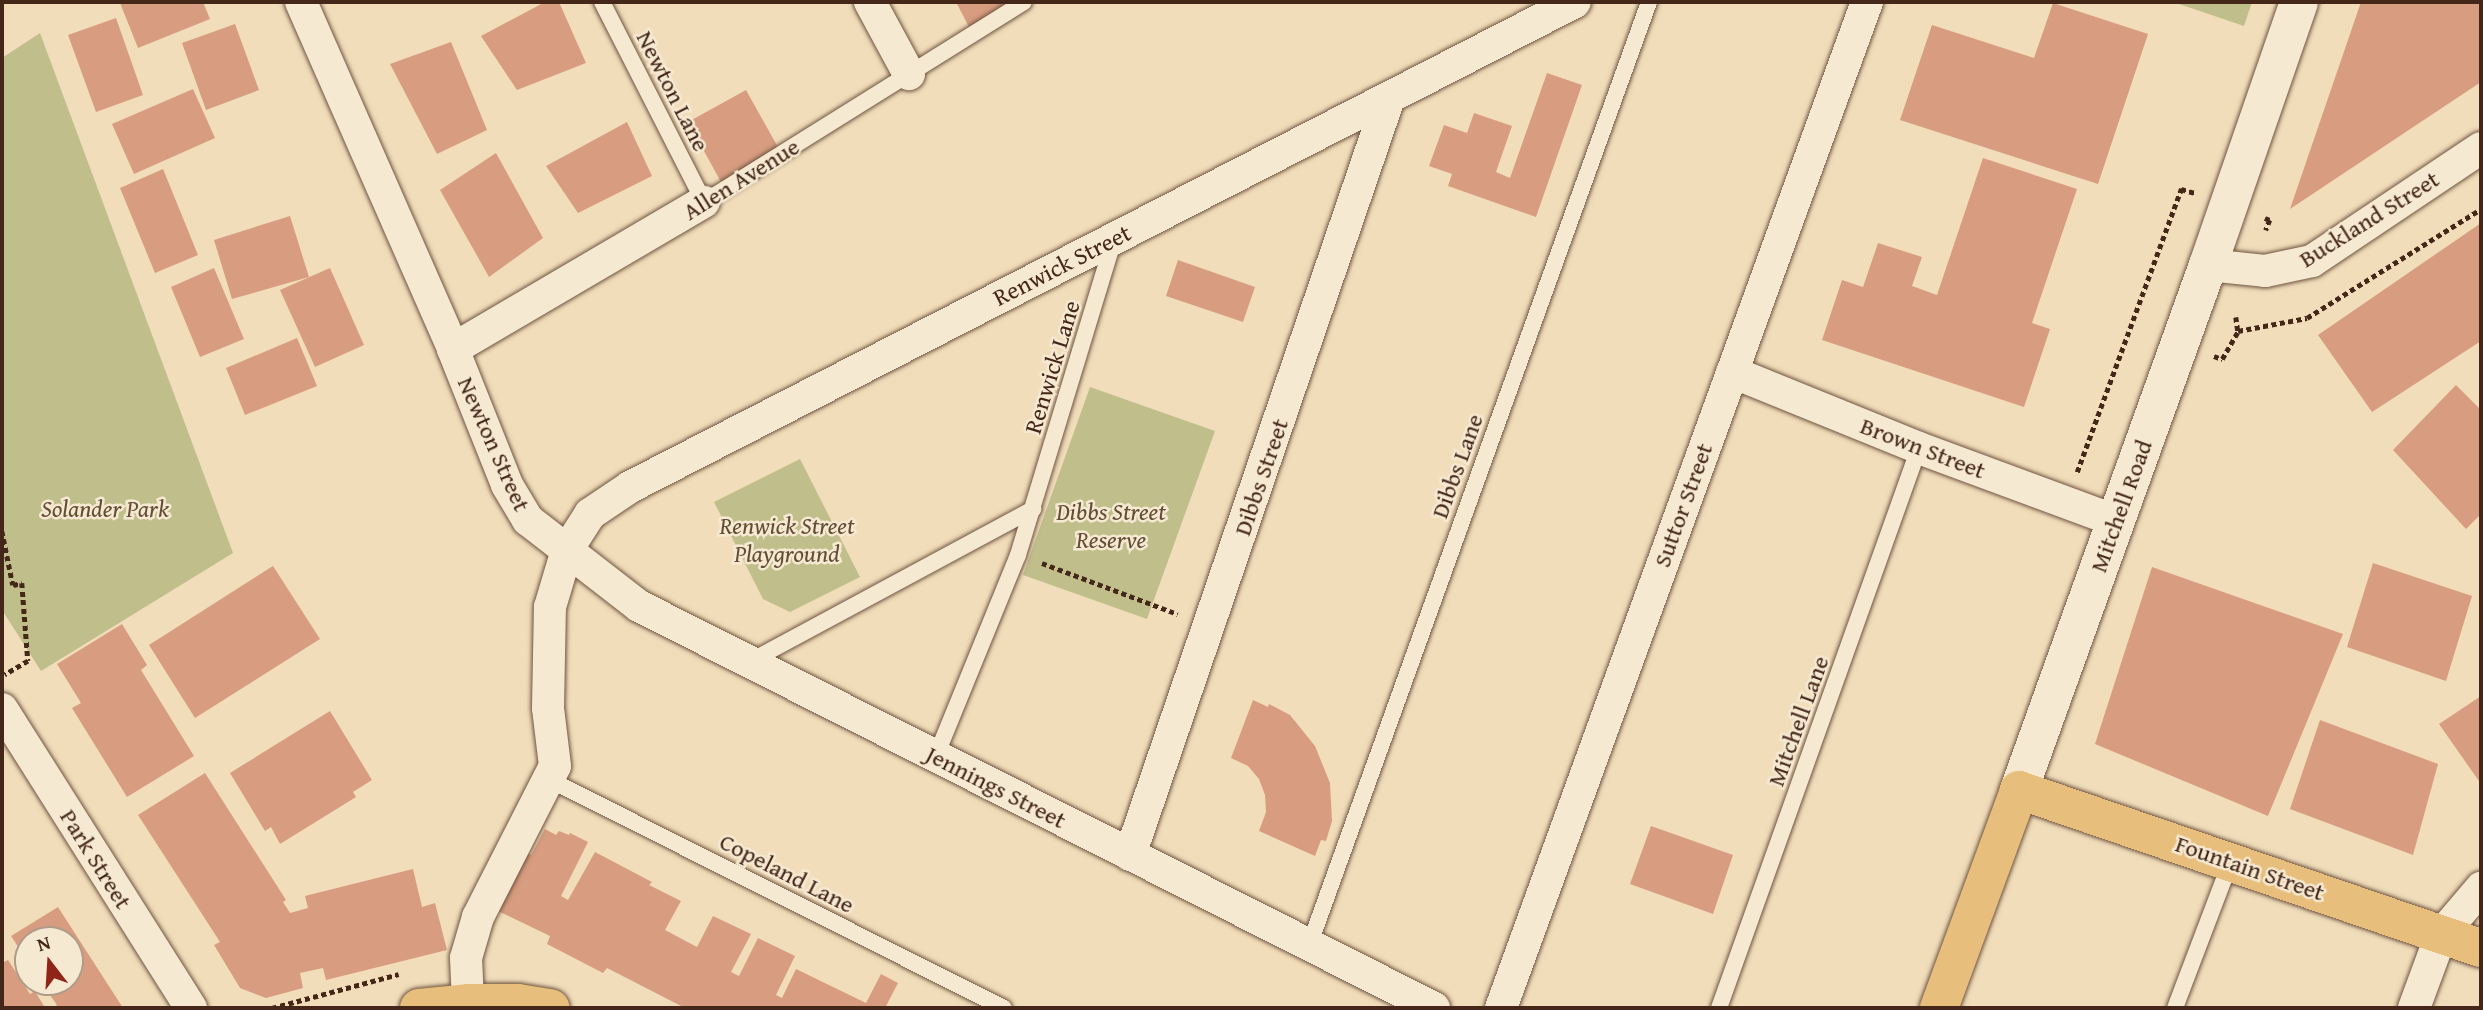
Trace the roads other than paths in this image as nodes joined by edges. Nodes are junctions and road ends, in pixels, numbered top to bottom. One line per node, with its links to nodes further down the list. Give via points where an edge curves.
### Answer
1 (301, 2): 15 (street, Newton Street)
2 (602, 2): 12 (lane, Newton Lane)
3 (870, 2): 9 (street)
4 (1024, 2): 9 (lane, Allen Avenue)
5 (1575, 2): 10 (street, Renwick Street)
6 (1649, 2): 30 (lane, Dibbs Lane)
7 (1867, 2): 16 (street, Suttor Street)
8 (2299, 2): 14 (main road, Mitchell Road)
9 (909, 74): 12 (lane, Allen Avenue)
10 (1389, 98): 13 (street, Renwick Street); 26 (street, Dibbs Street)
11 (2481, 148): 14 (street, Buckland Street, via 2312,261 2265,271)
12 (704, 202): 15 (street, Allen Avenue)
13 (1115, 238): 18 (lane, Renwick Lane); 20 (street, Renwick Street, via 630,487 590,514)
14 (2208, 265): 19 (main road, Mitchell Road)
15 (453, 349): 20 (street, Newton Street, via 507,485 527,520)
16 (1732, 372): 17 (street, Brown Street); 38 (street, Suttor Street)
17 (1919, 448): 19 (street, Brown Street); 39 (lane, Mitchell Lane)
18 (1032, 509): 21 (lane); 23 (lane, Renwick Lane, via 1018,555)
19 (2116, 521): 25 (main road, Mitchell Road)
20 (567, 551): 21 (street, Jennings Street, via 639,606); 24 (street, via 550,607 548,708 555,766)
21 (749, 662): 23 (street, Jennings Street)
22 (2, 709): 33 (street, Park Street)
23 (936, 756): 26 (street, Jennings Street)
24 (548, 779): 32 (street, via 478,917 466,958); 36 (lane, Copeland Lane)
25 (2019, 790): 27 (main road, Fountain Street); 40 (main road, Mitchell Road)
26 (1130, 855): 30 (street, Jennings Street)
27 (2231, 860): 29 (main road, Fountain Street); 41 (lane)
28 (2481, 888): 29 (street)
29 (2441, 935): 31 (main road, Fountain Street); 42 (street)
30 (1309, 946): 37 (street, Jennings Street)
31 (2481, 948)
32 (468, 1003): 34 (main road); 35 (main road)
33 (191, 1008)
34 (419, 1008)
35 (551, 1008)
36 (1004, 1008)
37 (1434, 1008)
38 (1501, 1008)
39 (1719, 1008)
40 (1939, 1008)
41 (2175, 1008)
42 (2414, 1008)

